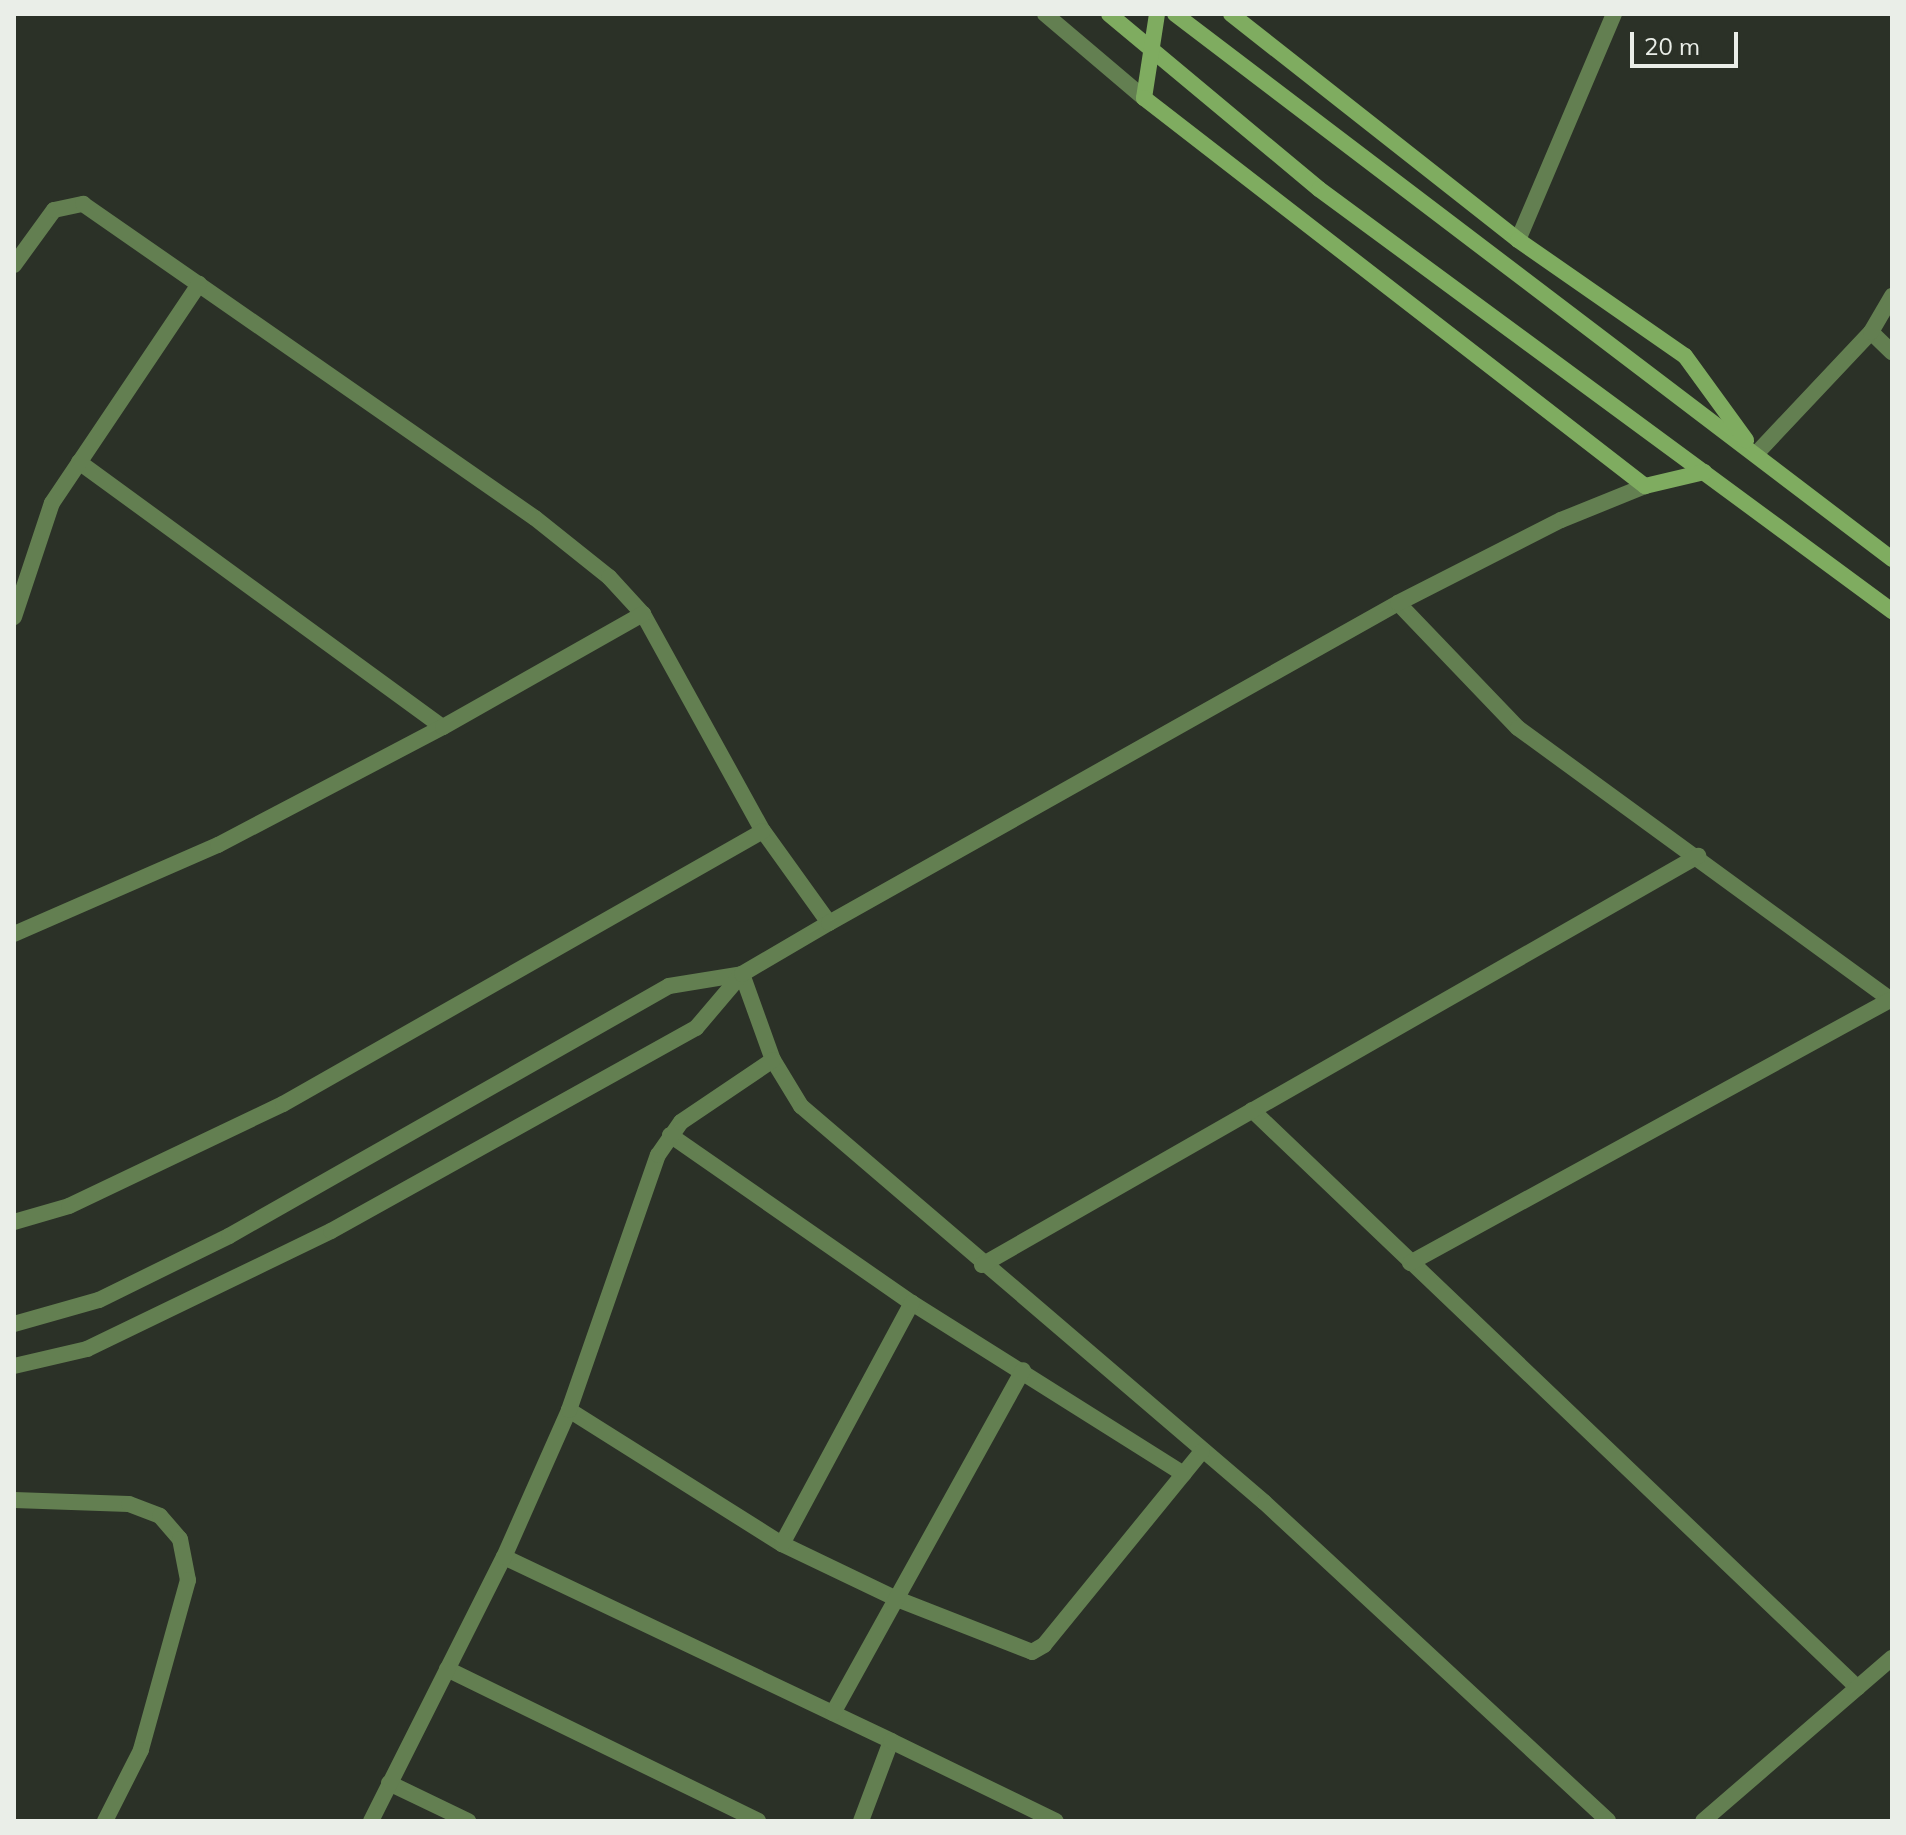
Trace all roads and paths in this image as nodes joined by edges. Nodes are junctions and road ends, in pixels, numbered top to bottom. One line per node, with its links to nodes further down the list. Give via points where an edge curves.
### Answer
1 (1045, 14): 7 (street)
2 (1109, 14): 16 (main road, via 1319,189)
3 (1157, 14): 7 (main road)
4 (1175, 14): 14 (main road)
5 (1231, 14): 8 (main road)
6 (1614, 14): 8 (street)
7 (1144, 98): 17 (main road)
8 (1518, 240): 14 (main road, via 1685,356)
9 (14, 265): 10 (street, via 54,210 83,204)
10 (199, 284): 15 (street); 21 (street, via 535,518 609,577)
11 (1892, 296): 12 (street)
12 (1871, 332): 13 (street); 14 (street)
13 (1892, 352)
14 (1756, 454): 18 (main road)
15 (79, 462): 22 (street, via 52,503); 23 (street)
16 (1700, 469): 17 (main road); 20 (main road)
17 (1645, 486): 19 (street, via 1561,520)
18 (1892, 559)
19 (1398, 603): 25 (street, via 1518,728); 26 (street)
20 (1892, 611)
21 (643, 614): 23 (street); 24 (street)
22 (14, 617)
23 (443, 727): 27 (street, via 218,845)
24 (763, 831): 26 (street); 33 (street, via 283,1104 69,1206)
25 (1698, 856): 29 (street); 31 (street)
26 (829, 923): 28 (street)
27 (14, 934)
28 (742, 974): 30 (street); 37 (street, via 669,986 229,1236 99,1300); 38 (street, via 696,1028 331,1231 87,1349)
29 (1891, 1001): 34 (street)
30 (773, 1060): 32 (street, via 681,1122); 35 (street, via 801,1106)
31 (1252, 1110): 34 (street); 35 (street)
32 (670, 1135): 36 (street); 40 (street, via 658,1155)
33 (14, 1222)
34 (1410, 1263): 49 (street)
35 (982, 1265): 41 (street)
36 (912, 1303): 39 (street); 44 (street)
37 (14, 1324)
38 (14, 1366)
39 (1023, 1370): 42 (street); 46 (street)
40 (569, 1410): 44 (street); 45 (street)
41 (1202, 1451): 42 (street); 59 (street)
42 (1184, 1474): 46 (street, via 1038,1651)
43 (14, 1500): 53 (street, via 129,1504 160,1516 180,1539 188,1580 141,1750)
44 (782, 1544): 46 (street)
45 (504, 1557): 48 (street); 50 (street)
46 (897, 1599): 50 (street)
47 (1892, 1658): 49 (street)
48 (447, 1669): 52 (street); 56 (street)
49 (1858, 1688): 60 (street)
50 (833, 1713): 51 (street)
51 (891, 1741): 57 (street); 58 (street)
52 (389, 1783): 54 (street); 55 (street)
53 (105, 1821)
54 (371, 1821)
55 (468, 1821)
56 (758, 1821)
57 (861, 1821)
58 (1056, 1821)
59 (1608, 1821)
60 (1703, 1821)

